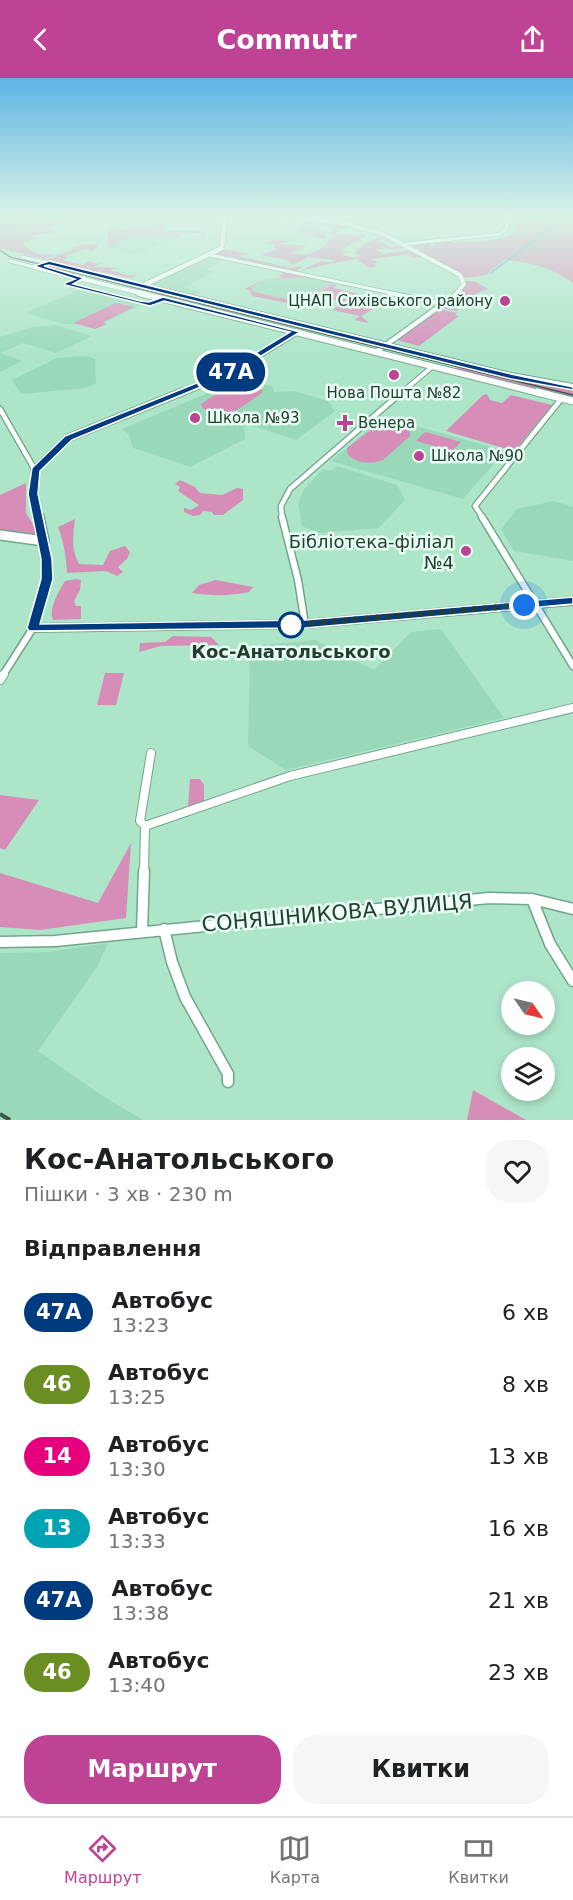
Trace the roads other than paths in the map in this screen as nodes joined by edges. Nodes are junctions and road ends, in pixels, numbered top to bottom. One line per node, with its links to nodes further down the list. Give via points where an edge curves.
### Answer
1 (20, 264): 7 (street)
2 (43, 264): 7 (street)
3 (52, 264): 8 (street)
4 (191, 264): 8 (main road)
5 (251, 264): 10 (street)
6 (443, 264): 10 (street, via 464,284)
7 (37, 268): 9 (street)
8 (142, 286): 9 (main road); 12 (main road)
9 (132, 291): 11 (main road)
10 (442, 304): 12 (street)
11 (296, 332): 13 (main road); 19 (main road, via 227,374 68,438)
12 (385, 345): 13 (street); 15 (main road)
13 (376, 352): 14 (main road)
14 (433, 366): 16 (main road); 24 (street, via 303,476 285,496 282,521)
15 (573, 387)
16 (562, 398): 17 (main road); 23 (street, via 476,506)
17 (573, 401)
18 (0, 409): 19 (street)
19 (35, 470): 21 (main road, via 33,494)
20 (0, 535): 21 (main road)
21 (44, 541): 25 (street, via 47,579)
22 (573, 601): 23 (street)
23 (534, 604): 24 (street); 26 (street)
24 (305, 624): 25 (street)
25 (33, 628): 27 (street)
26 (573, 666)
27 (0, 680)
28 (573, 708): 30 (street, via 290,776)
29 (151, 753): 30 (street, via 140,820)
30 (145, 826): 34 (street)
31 (532, 899): 32 (street, СОНЯШНИКОВА ВУЛИЦЯ); 33 (street, СОНЯШНИКОВА ВУЛИЦЯ, via 489,898); 36 (street, via 550,944)
32 (573, 909)
33 (164, 929): 34 (street, СОНЯШНИКОВА ВУЛИЦЯ); 37 (street, via 185,997 228,1074)
34 (142, 931): 35 (street, СОНЯШНИКОВА ВУЛИЦЯ, via 55,941)
35 (0, 942)
36 (573, 981)
37 (228, 1082)

